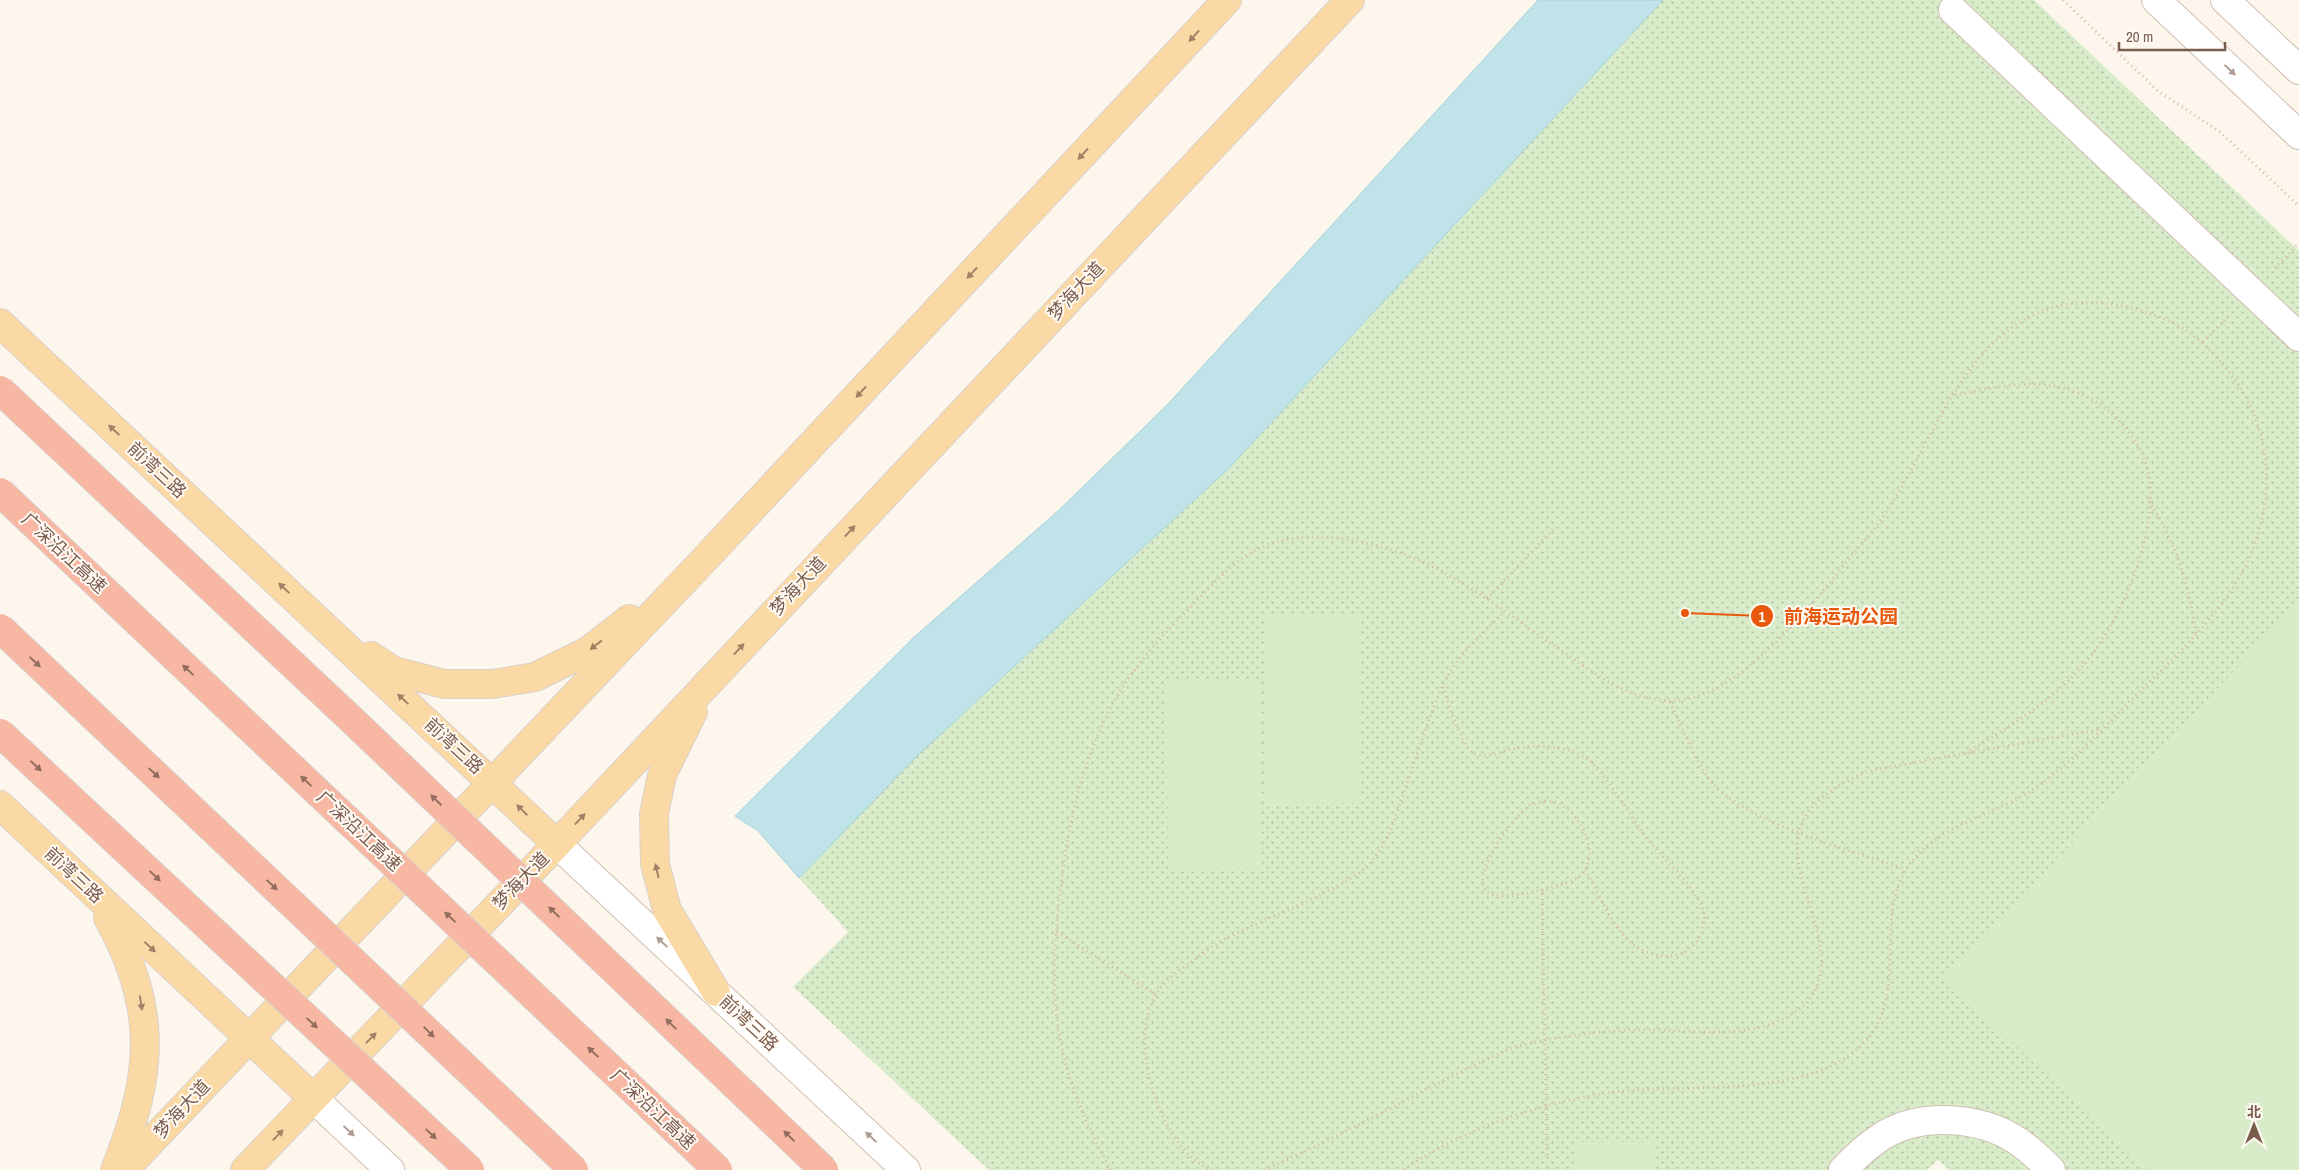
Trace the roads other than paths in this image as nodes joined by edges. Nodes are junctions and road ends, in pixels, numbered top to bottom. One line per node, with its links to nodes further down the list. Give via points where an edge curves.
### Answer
1 (1227, 0): 12 (main road, 梦海大道, one-way to 12)
2 (1350, 0): 15 (main road, 梦海大道, one-way to 2)
3 (2156, 0): 7 (street, one-way to 7)
4 (2225, 0): 6 (street)
5 (1953, 10): 9 (street)
6 (2299, 70)
7 (2299, 135)
8 (0, 323): 13 (main road, 前湾三路, one-way to 8)
9 (2299, 337)
10 (0, 390): 31 (highway, one-way to 10, bridge, via 345,713)
11 (0, 492): 30 (highway, 广深沿江高速, one-way to 11, bridge)
12 (703, 561): 13 (main road, one-way to 13, via 588,651 535,677 493,684 444,684 394,671); 17 (main road, 梦海大道)
13 (326, 627): 17 (main road, 前湾三路, one-way to 13)
14 (0, 628): 29 (highway, one-way to 29, bridge)
15 (710, 680): 19 (main road, 梦海大道, one-way to 15); 21 (main road, one-way to 15, via 667,910 655,864 654,814 662,775)
16 (0, 733): 28 (highway, one-way to 28, bridge)
17 (493, 782): 19 (main road, 前湾三路, one-way to 17); 22 (main road, 梦海大道)
18 (0, 805): 20 (main road, 前湾三路)
19 (557, 844): 21 (street, 前湾三路, one-way to 19); 23 (main road, 梦海大道, one-way to 19)
20 (95, 895): 22 (main road, 前湾三路, one-way to 22); 24 (main road, one-way to 24, via 125,948 138,984 146,1051 141,1092 131,1130)
21 (716, 992): 32 (street, 前湾三路, one-way to 21)
22 (248, 1038): 23 (main road, 前湾三路); 25 (main road, 梦海大道)
23 (313, 1098): 26 (main road, 梦海大道, one-way to 23); 27 (street, 前湾三路, one-way to 27)
24 (115, 1170)
25 (124, 1170)
26 (245, 1170)
27 (390, 1170)
28 (470, 1170)
29 (574, 1170)
30 (718, 1170)
31 (824, 1170)
32 (906, 1170)
33 (1843, 1170): 34 (street, via 1862,1150 1884,1135 1909,1124 1951,1120 1994,1129 2016,1139)
34 (2052, 1170)

